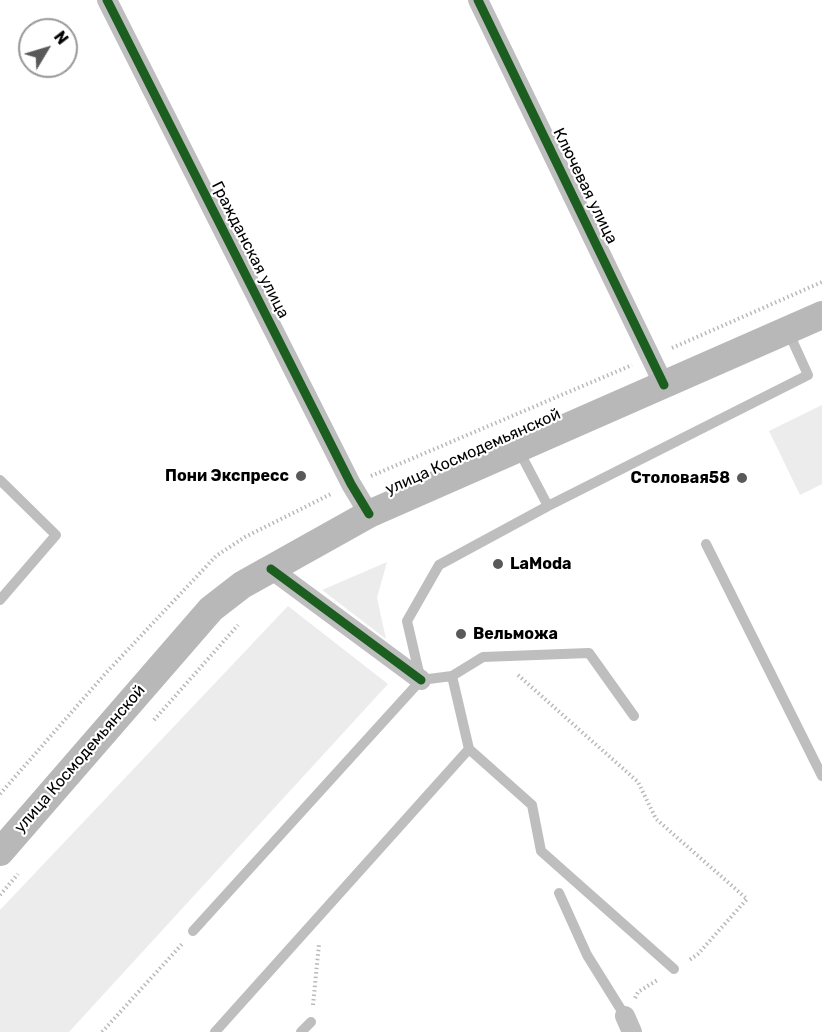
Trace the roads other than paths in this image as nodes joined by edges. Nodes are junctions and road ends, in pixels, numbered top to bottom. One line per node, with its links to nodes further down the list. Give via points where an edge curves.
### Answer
1 (106, 0): 9 (street, Гражданская улица)
2 (478, 0): 5 (street, Ключевая улица)
3 (822, 315): 4 (main road, улица Космодемьянской)
4 (787, 331): 5 (main road, улица Космодемьянской); 8 (lane, via 808,375)
5 (664, 385): 6 (main road, улица Космодемьянской)
6 (518, 449): 8 (lane); 9 (main road, улица Космодемьянской)
7 (0, 480): 12 (lane, via 56,535)
8 (548, 506): 14 (lane, via 439,565 407,621)
9 (369, 514): 11 (main road, улица Космодемьянской)
10 (706, 544): 17 (lane)
11 (271, 569): 14 (street); 18 (main road, улица Космодемьянской, via 211,609)
12 (0, 600)
13 (452, 676): 14 (lane); 15 (lane, via 483,657 589,653); 16 (lane)
14 (421, 680): 20 (lane)
15 (634, 716)
16 (469, 749): 21 (lane, via 532,805 541,851); 24 (lane)
17 (822, 776)
18 (3, 844)
19 (559, 893): 23 (lane, via 587,955)
20 (193, 931)
21 (674, 969)
22 (311, 1022): 25 (lane)
23 (629, 1024)
24 (215, 1032)
25 (302, 1032)

